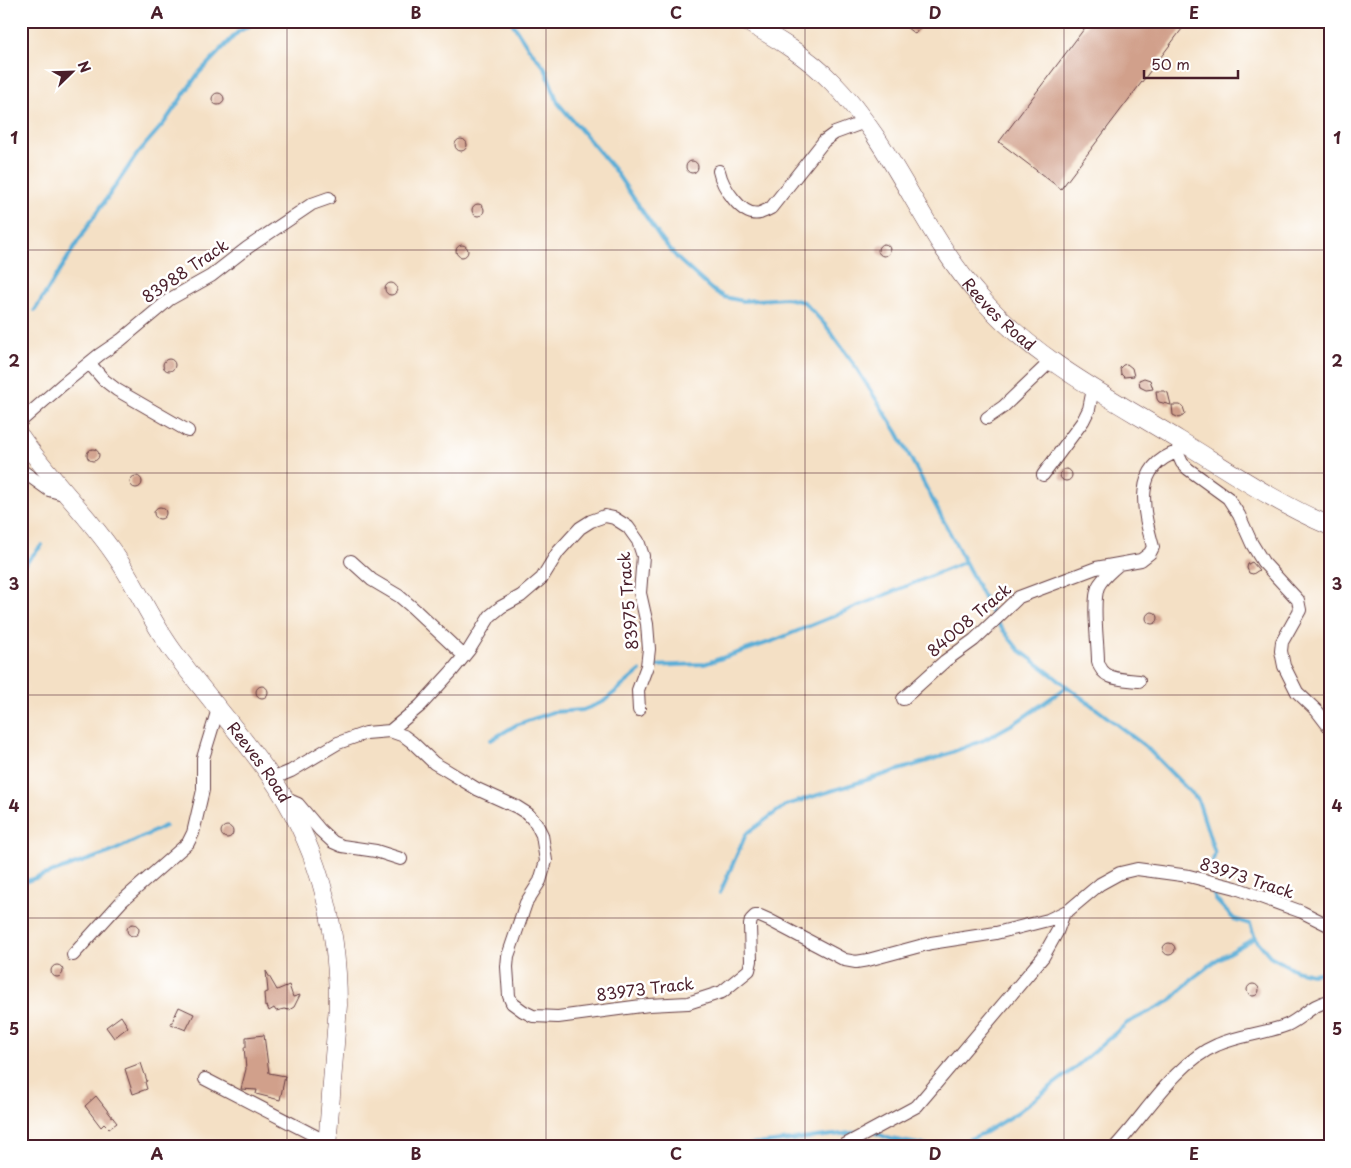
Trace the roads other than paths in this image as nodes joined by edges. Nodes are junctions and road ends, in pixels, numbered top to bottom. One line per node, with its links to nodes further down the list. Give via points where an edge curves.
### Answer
1 (745, 21): 2 (street, Reeves Road, via 810,62 832,82)
2 (865, 122): 3 (street, via 835,133 824,141 771,208 759,214 740,207 721,180); 5 (street, Reeves Road, via 967,282 1006,324)
3 (719, 171)
4 (329, 198): 6 (street, 83988 Track, via 312,204 212,276 170,299)
5 (1051, 361): 7 (street, Reeves Road); 8 (street)
6 (89, 363): 9 (street, 83988 Track); 10 (street, via 118,390)
7 (1094, 388): 12 (street, Reeves Road); 14 (street, via 1083,421)
8 (987, 418)
9 (21, 421)
10 (188, 431)
11 (21, 438): 15 (street, Reeves Road)
12 (1179, 447): 16 (street, Reeves Road); 18 (street, 84008 Track, via 1155,464 1144,482 1152,550 1142,560); 24 (street, via 1185,466 1228,498 1263,562 1298,600 1300,610 1282,642 1284,666 1297,692)
13 (21, 470): 15 (street, via 50,490)
14 (1043, 475)
15 (67, 495): 22 (street, Reeves Road, via 115,554 162,637)
16 (1330, 526)
17 (352, 561): 19 (street, via 372,580 412,607)
18 (1119, 564): 20 (street, via 1098,586 1095,597 1099,665 1108,676); 21 (street, 84008 Track, via 1096,568 1019,597 974,640)
19 (464, 656): 23 (street, 83975 Track, via 490,616 542,578 558,552 580,528 604,516 614,518 628,527 642,548 640,592 649,649 638,690); 25 (street, 83975 Track, via 420,706)
20 (1139, 680)
21 (903, 699)
22 (218, 709): 26 (street, Reeves Road); 31 (street, via 203,758 203,790 188,843 122,901)
23 (639, 710)
24 (1330, 728)
25 (390, 731): 26 (street, 83973 Track, via 366,732 338,743); 29 (street, 83973 Track, via 404,736 434,763 477,789 517,807 536,823 542,835 546,861 526,903 506,968 510,1000 533,1016 558,1017 688,1003 720,993 749,970 750,922 757,916 838,957 856,962 931,943 996,933)
26 (272, 779): 27 (street, Reeves Road)
27 (284, 798): 28 (street, via 298,804 333,842); 34 (street, Reeves Road, via 300,827 321,882 336,950 338,1005)
28 (401, 859)
29 (1064, 913): 30 (street, 83973 Track, via 1100,884 1120,873 1137,869 1189,876 1236,888); 35 (street, via 1058,932 1043,957 917,1106)
30 (1330, 926)
31 (73, 955)
32 (1330, 1001): 36 (street, via 1318,1004 1290,1024 1231,1039 1202,1053 1172,1080)
33 (205, 1079): 34 (street)
34 (327, 1144)
35 (841, 1147)
36 (1115, 1147)

